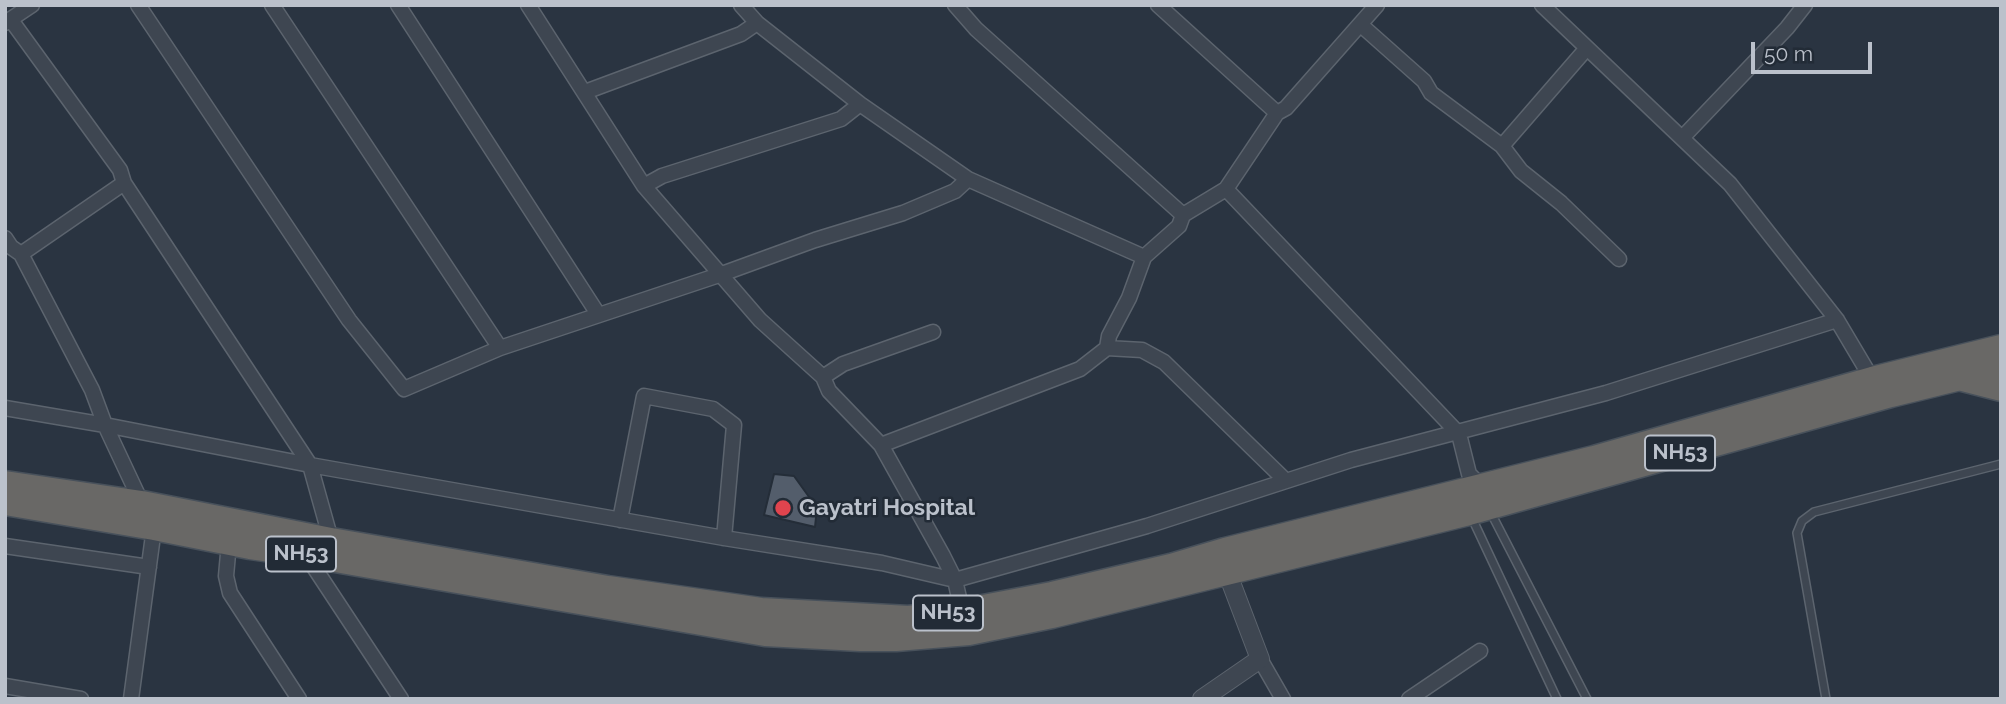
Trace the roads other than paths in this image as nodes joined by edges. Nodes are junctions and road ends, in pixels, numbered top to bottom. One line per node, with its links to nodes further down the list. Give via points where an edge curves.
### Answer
1 (32, 5): 12 (street)
2 (138, 5): 35 (street, via 349,320 404,388)
3 (272, 5): 35 (street)
4 (398, 5): 31 (street)
5 (528, 5): 16 (street)
6 (741, 5): 13 (street)
7 (1158, 5): 18 (street)
8 (1377, 5): 14 (street)
9 (1542, 5): 15 (street)
10 (1805, 5): 19 (street)
11 (963, 8): 25 (street, via 976,29)
12 (8, 21): 22 (street, via 120,170)
13 (757, 23): 16 (street, via 741,34); 17 (street)
14 (1361, 25): 18 (street); 20 (street, via 1424,81 1431,93)
15 (1587, 48): 19 (street); 20 (street)
16 (585, 92): 23 (street)
17 (860, 104): 21 (street); 23 (street, via 841,119 662,176)
18 (1277, 113): 24 (street)
19 (1682, 138): 32 (street, via 1730,184)
20 (1503, 146): 29 (street, via 1521,170)
21 (968, 179): 28 (street); 30 (street, via 955,191 903,213)
22 (124, 183): 27 (street); 47 (street)
23 (644, 186): 30 (street)
24 (1226, 189): 25 (street); 44 (street)
25 (1183, 215): 28 (street, via 1179,226)
26 (5, 238): 27 (street)
27 (21, 254): 43 (street, via 92,390)
28 (1144, 257): 36 (street)
29 (1619, 259)
30 (719, 275): 31 (street); 38 (street)
31 (598, 314): 35 (street)
32 (1837, 320): 40 (street); 44 (street)
33 (933, 332): 38 (street, via 843,364)
34 (2001, 347): 40 (highway, NH53)
35 (500, 348)
36 (1107, 348): 45 (street, via 1080,369); 48 (street, via 1142,350 1164,362)
37 (2001, 368): 39 (highway, NH53)
38 (823, 377): 45 (street, via 829,391)
39 (1958, 378): 41 (highway); 50 (highway, NH53)
40 (1872, 379): 50 (highway, NH53)
41 (2001, 389)
42 (5, 408): 43 (street)
43 (105, 425): 47 (street); 52 (street)
44 (1459, 434): 48 (street); 50 (street)
45 (881, 445): 62 (street)
46 (2001, 464): 76 (lane, via 1814,512 1802,522 1797,533)
47 (310, 465): 53 (street); 56 (street)
48 (1285, 480): 62 (street, via 1147,526)
49 (5, 483): 52 (highway, NH53)
50 (1474, 493): 61 (highway, NH53); 63 (highway, NH53, via 1052,594); 74 (lane); 75 (lane)
51 (5, 503): 54 (highway, NH53)
52 (142, 503): 54 (street); 56 (highway, NH53)
53 (620, 520): 55 (street); 55 (street, via 644,396 713,409 734,425)
54 (154, 528): 57 (highway, NH53); 60 (street)
55 (723, 538): 62 (street, via 882,563)
56 (331, 540): 63 (highway, NH53, via 761,610 909,618)
57 (229, 543): 59 (highway, NH53); 69 (street, via 226,576 230,593)
58 (5, 546): 60 (street)
59 (306, 555): 61 (highway, NH53, via 765,634 860,639 969,633); 70 (street)
60 (149, 567): 68 (street)
61 (1227, 572): 65 (street)
62 (955, 580): 63 (street)
63 (962, 611)
64 (1480, 651): 73 (street)
65 (1261, 659): 71 (street); 72 (street)
66 (5, 686): 67 (street)
67 (80, 699)
68 (131, 699)
69 (299, 699)
70 (401, 699)
71 (1202, 699)
72 (1283, 699)
73 (1409, 699)
74 (1557, 699)
75 (1587, 699)
76 (1826, 699)

